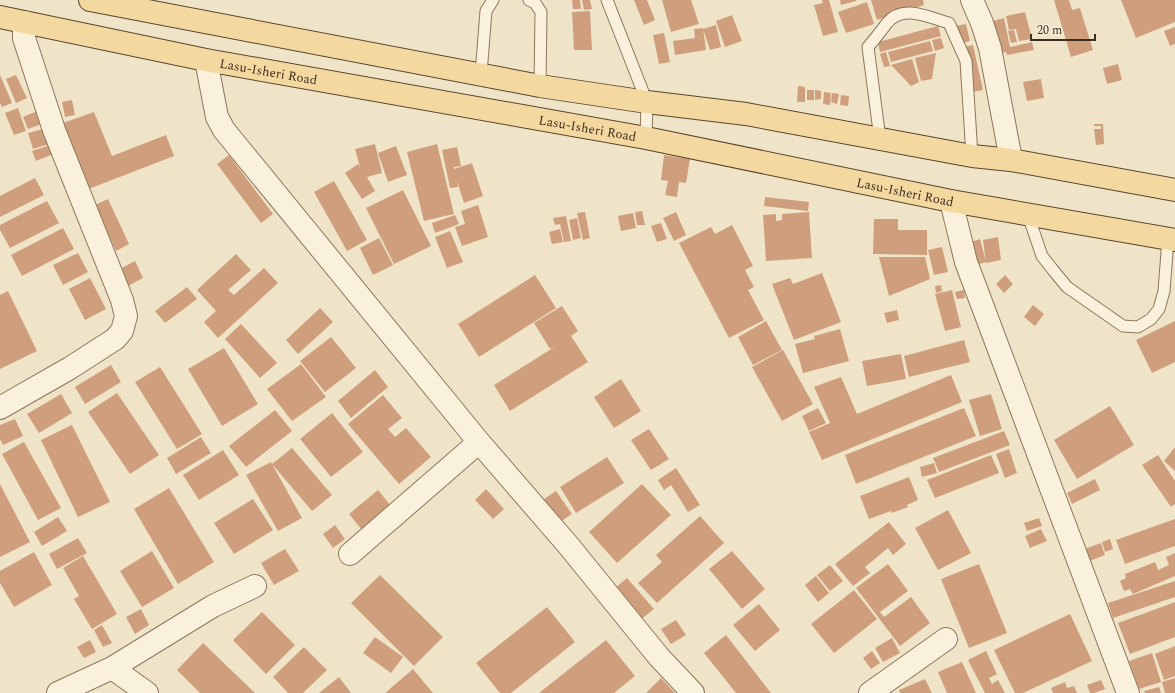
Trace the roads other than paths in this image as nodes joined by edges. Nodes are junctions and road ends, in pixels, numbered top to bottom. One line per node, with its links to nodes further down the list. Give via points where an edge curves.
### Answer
1 (90, 0): 9 (main road)
2 (493, 0): 9 (lane, via 486,11)
3 (529, 0): 10 (lane, via 535,3 541,12)
4 (607, 0): 11 (lane)
5 (972, 0): 15 (street, via 990,48)
6 (0, 17): 7 (main road, Lasu-Isheri Road)
7 (24, 22): 8 (main road, Lasu-Isheri Road); 20 (street, via 24,38 54,130 122,300 126,316 122,331 116,339)
8 (206, 60): 12 (main road, Lasu-Isheri Road); 21 (street, via 217,118 224,130)
9 (481, 74): 10 (main road)
10 (540, 86): 11 (main road)
11 (647, 102): 12 (lane); 13 (main road, via 746,114)
12 (646, 138): 17 (main road, Lasu-Isheri Road)
13 (880, 139): 14 (main road); 14 (lane, via 868,47 895,16 906,12 919,14 949,23 966,61)
14 (972, 156): 15 (main road)
15 (1011, 160): 16 (main road)
16 (1175, 190)
17 (951, 201): 18 (main road, Lasu-Isheri Road); 30 (street, via 966,262)
18 (1028, 215): 19 (main road, Lasu-Isheri Road); 19 (lane, via 1042,256 1067,287 1123,326 1138,327 1152,319 1159,309)
19 (1171, 240)
20 (0, 408)
21 (479, 442): 22 (street); 28 (street, via 568,545 659,657)
22 (350, 554)
23 (255, 586): 25 (street, via 213,606)
24 (946, 639): 29 (street)
25 (112, 668): 26 (street); 27 (street)
26 (58, 693)
27 (147, 693)
28 (693, 693)
29 (870, 693)
30 (1128, 693)

